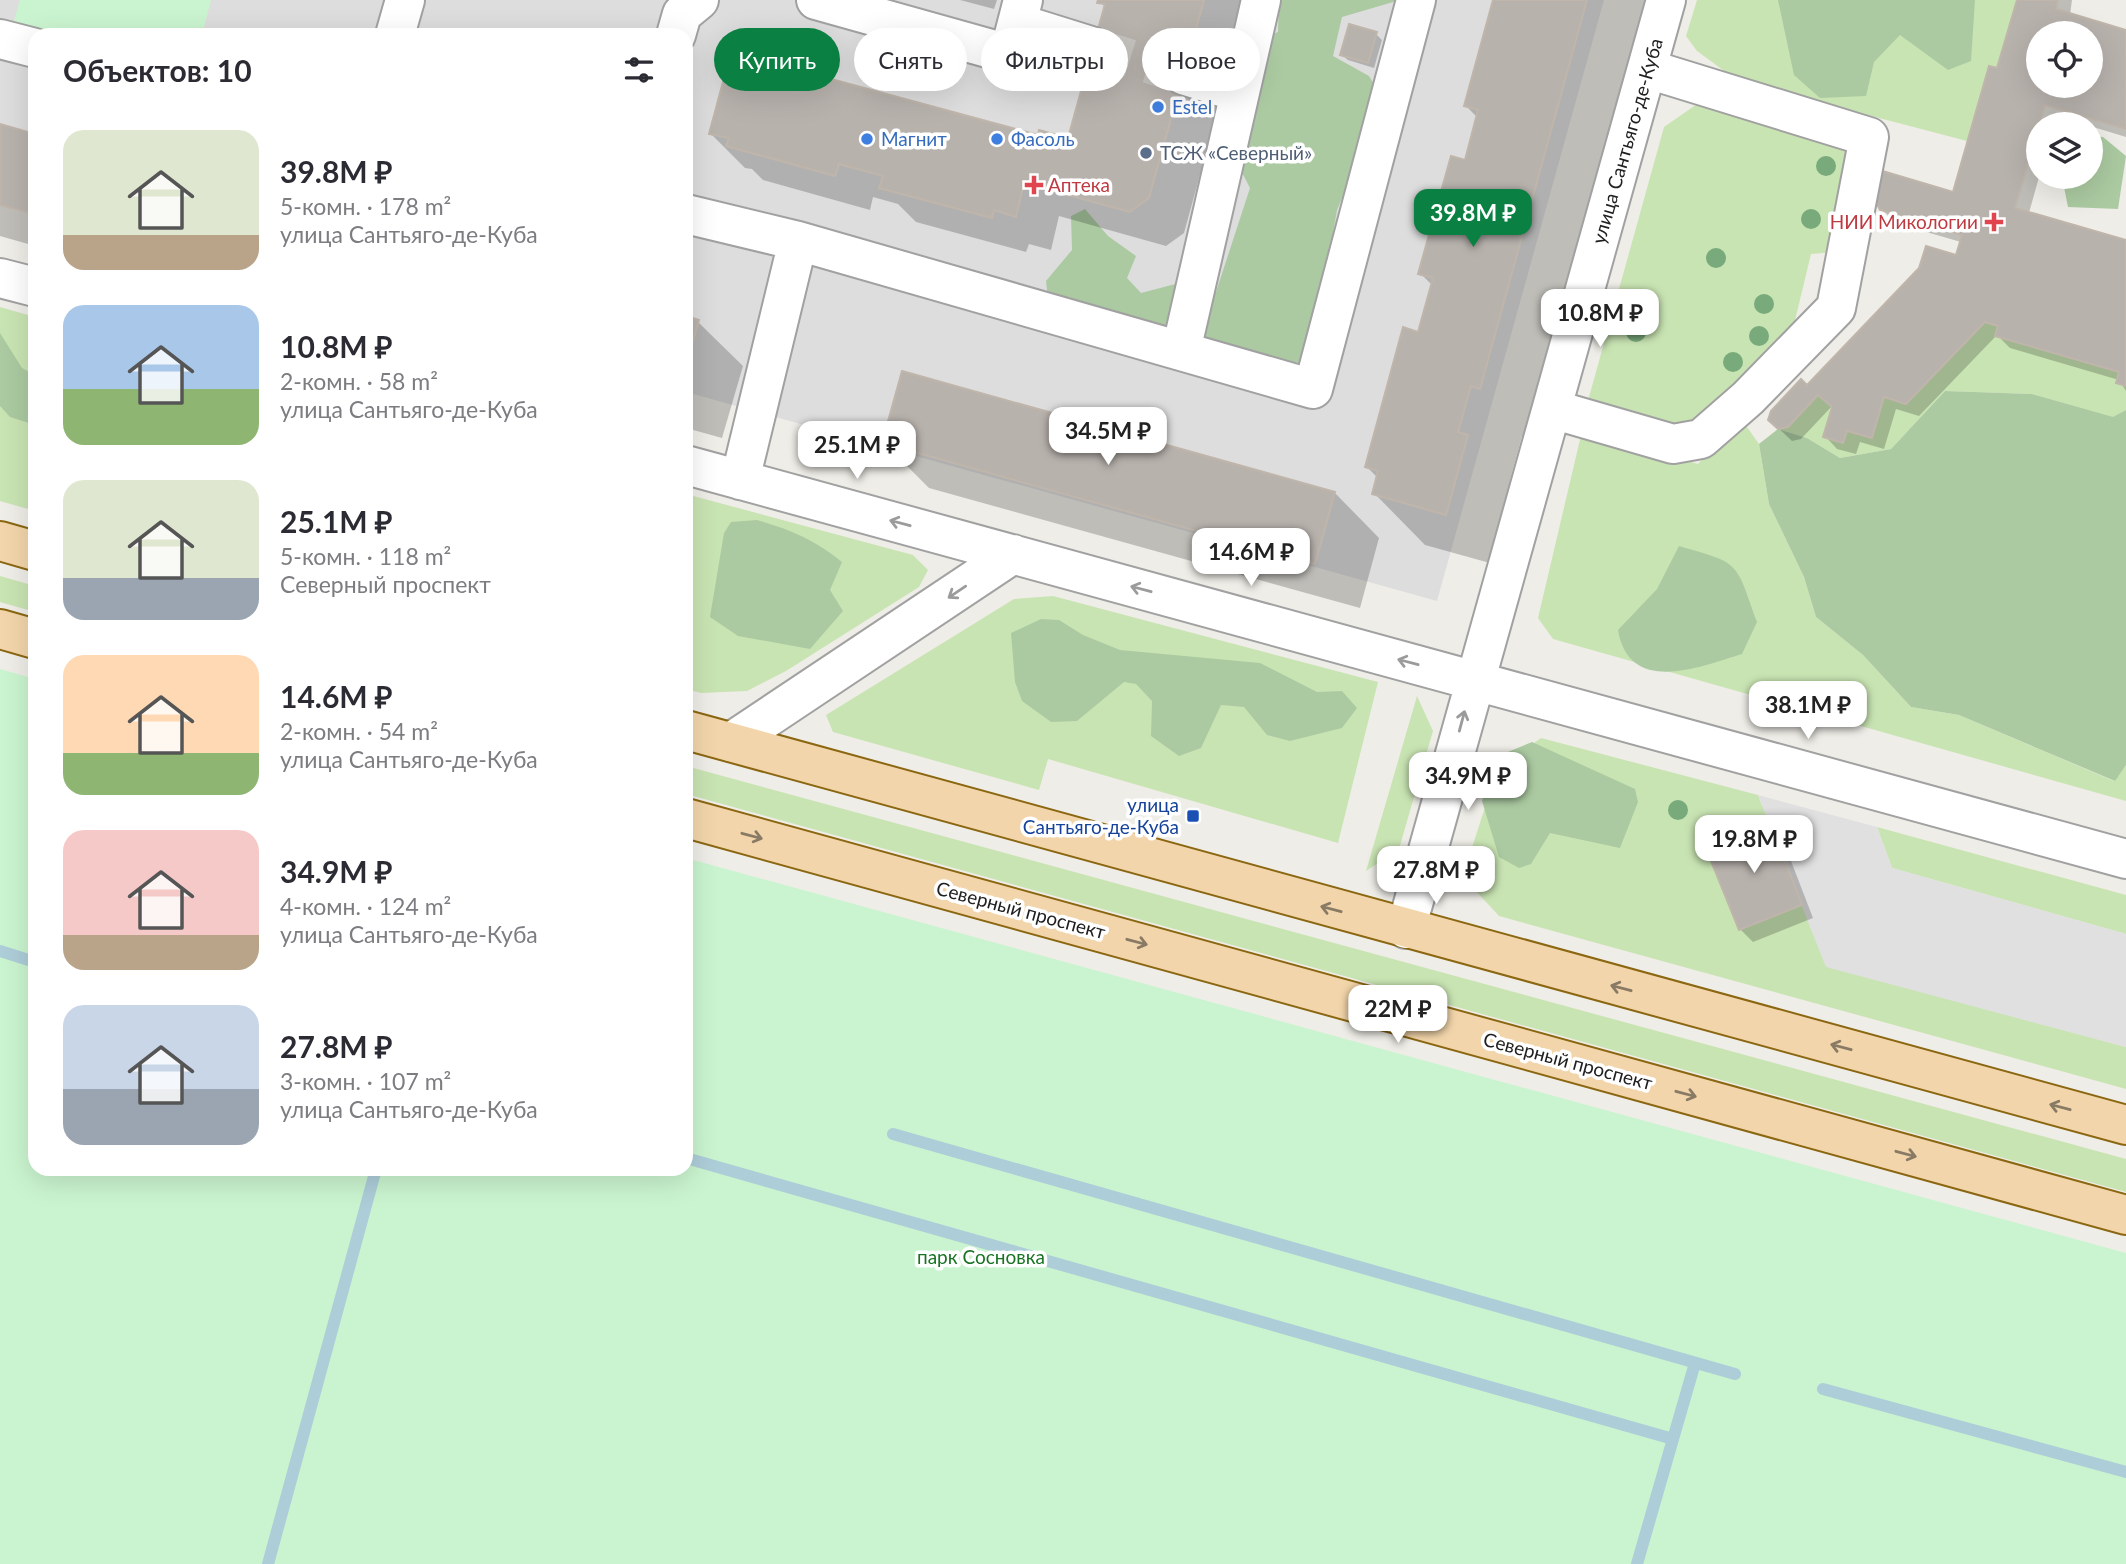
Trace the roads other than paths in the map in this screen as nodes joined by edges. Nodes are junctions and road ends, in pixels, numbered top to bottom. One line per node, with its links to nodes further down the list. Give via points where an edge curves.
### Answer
1 (405, 0): 8 (street)
2 (699, 0): 9 (street, via 681,14)
3 (816, 0): 7 (street, via 1009,54)
4 (1261, 0): 15 (street)
5 (1416, 0): 20 (street, via 1313,388)
6 (1666, 0): 13 (street, улица Сантьяго-де-Куба)
7 (1020, 12): 10 (street)
8 (397, 28)
9 (678, 28)
10 (1054, 28)
11 (0, 39): 12 (street)
12 (28, 46)
13 (1647, 69): 21 (street, улица Сантьяго-де-Куба); 21 (street, via 1869,137 1836,307 1748,398 1701,439 1673,444)
14 (1235, 91): 15 (street)
15 (1238, 92): 20 (street)
16 (693, 216): 17 (street)
17 (798, 242): 20 (street); 23 (street)
18 (0, 278): 19 (street)
19 (28, 285)
20 (1181, 351)
21 (1552, 410): 29 (street, улица Сантьяго-де-Куба)
22 (693, 467): 23 (street)
23 (740, 480): 26 (street, one-way to 23)
24 (0, 541): 25 (main road)
25 (28, 549)
26 (1013, 554): 29 (street, one-way to 26); 31 (street, one-way to 31)
27 (0, 629): 28 (main road)
28 (28, 637)
29 (1473, 680): 33 (street); 34 (street, улица Сантьяго-де-Куба, one-way to 29)
30 (693, 732): 31 (main road)
31 (730, 743): 34 (main road, one-way to 31)
32 (693, 820): 36 (main road, Северный проспект, one-way to 36)
33 (2126, 859)
34 (1406, 929): 35 (main road, one-way to 34)
35 (2126, 1125)
36 (2126, 1215)

